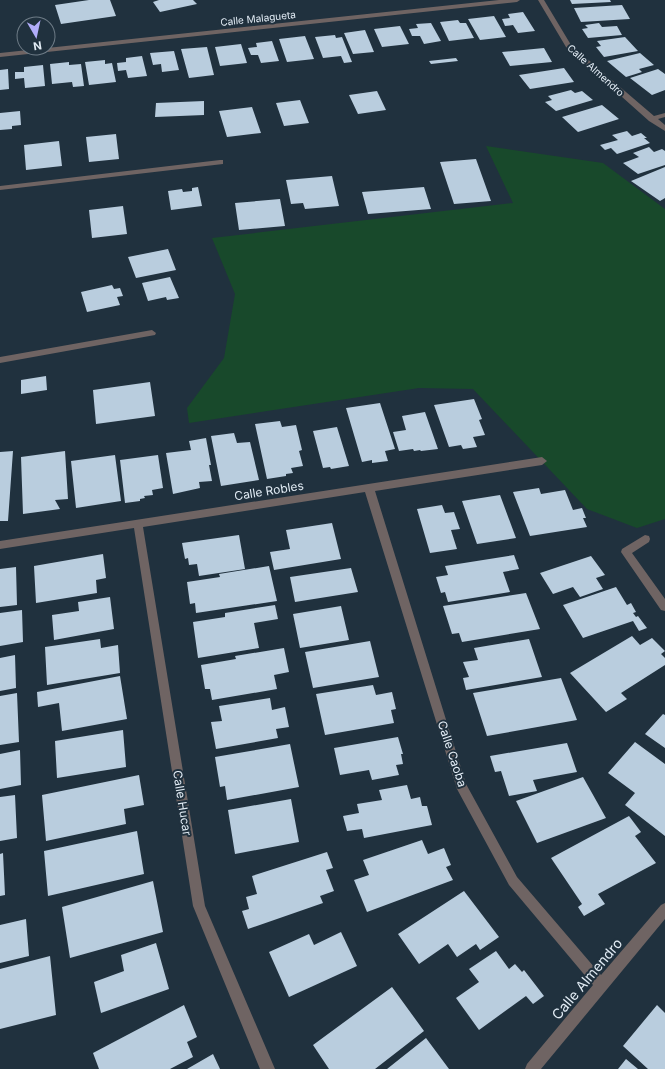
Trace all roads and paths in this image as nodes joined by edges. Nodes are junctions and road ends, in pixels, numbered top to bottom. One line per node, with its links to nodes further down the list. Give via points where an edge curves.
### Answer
1 (517, 0): 3 (street, Calle Malagueta)
2 (541, 0): 5 (street, Calle Almendro, via 568,46)
3 (0, 55)
4 (665, 115): 5 (street)
5 (652, 119): 6 (street, Calle Almendro)
6 (665, 129)
7 (220, 162): 8 (street)
8 (0, 188)
9 (152, 333): 10 (street)
10 (0, 360)
11 (542, 461): 12 (street, Calle Robles)
12 (369, 488): 13 (street, Calle Robles); 18 (street, Calle Caoba, via 461,785 513,881)
13 (138, 524): 15 (street, Calle Robles); 19 (street, Calle Hucar, via 199,906)
14 (645, 539): 16 (street, via 626,552)
15 (0, 545)
16 (665, 607)
17 (665, 909): 18 (street, Calle Almendro)
18 (602, 986): 20 (street, Calle Almendro)
19 (268, 1069)
20 (532, 1069)

